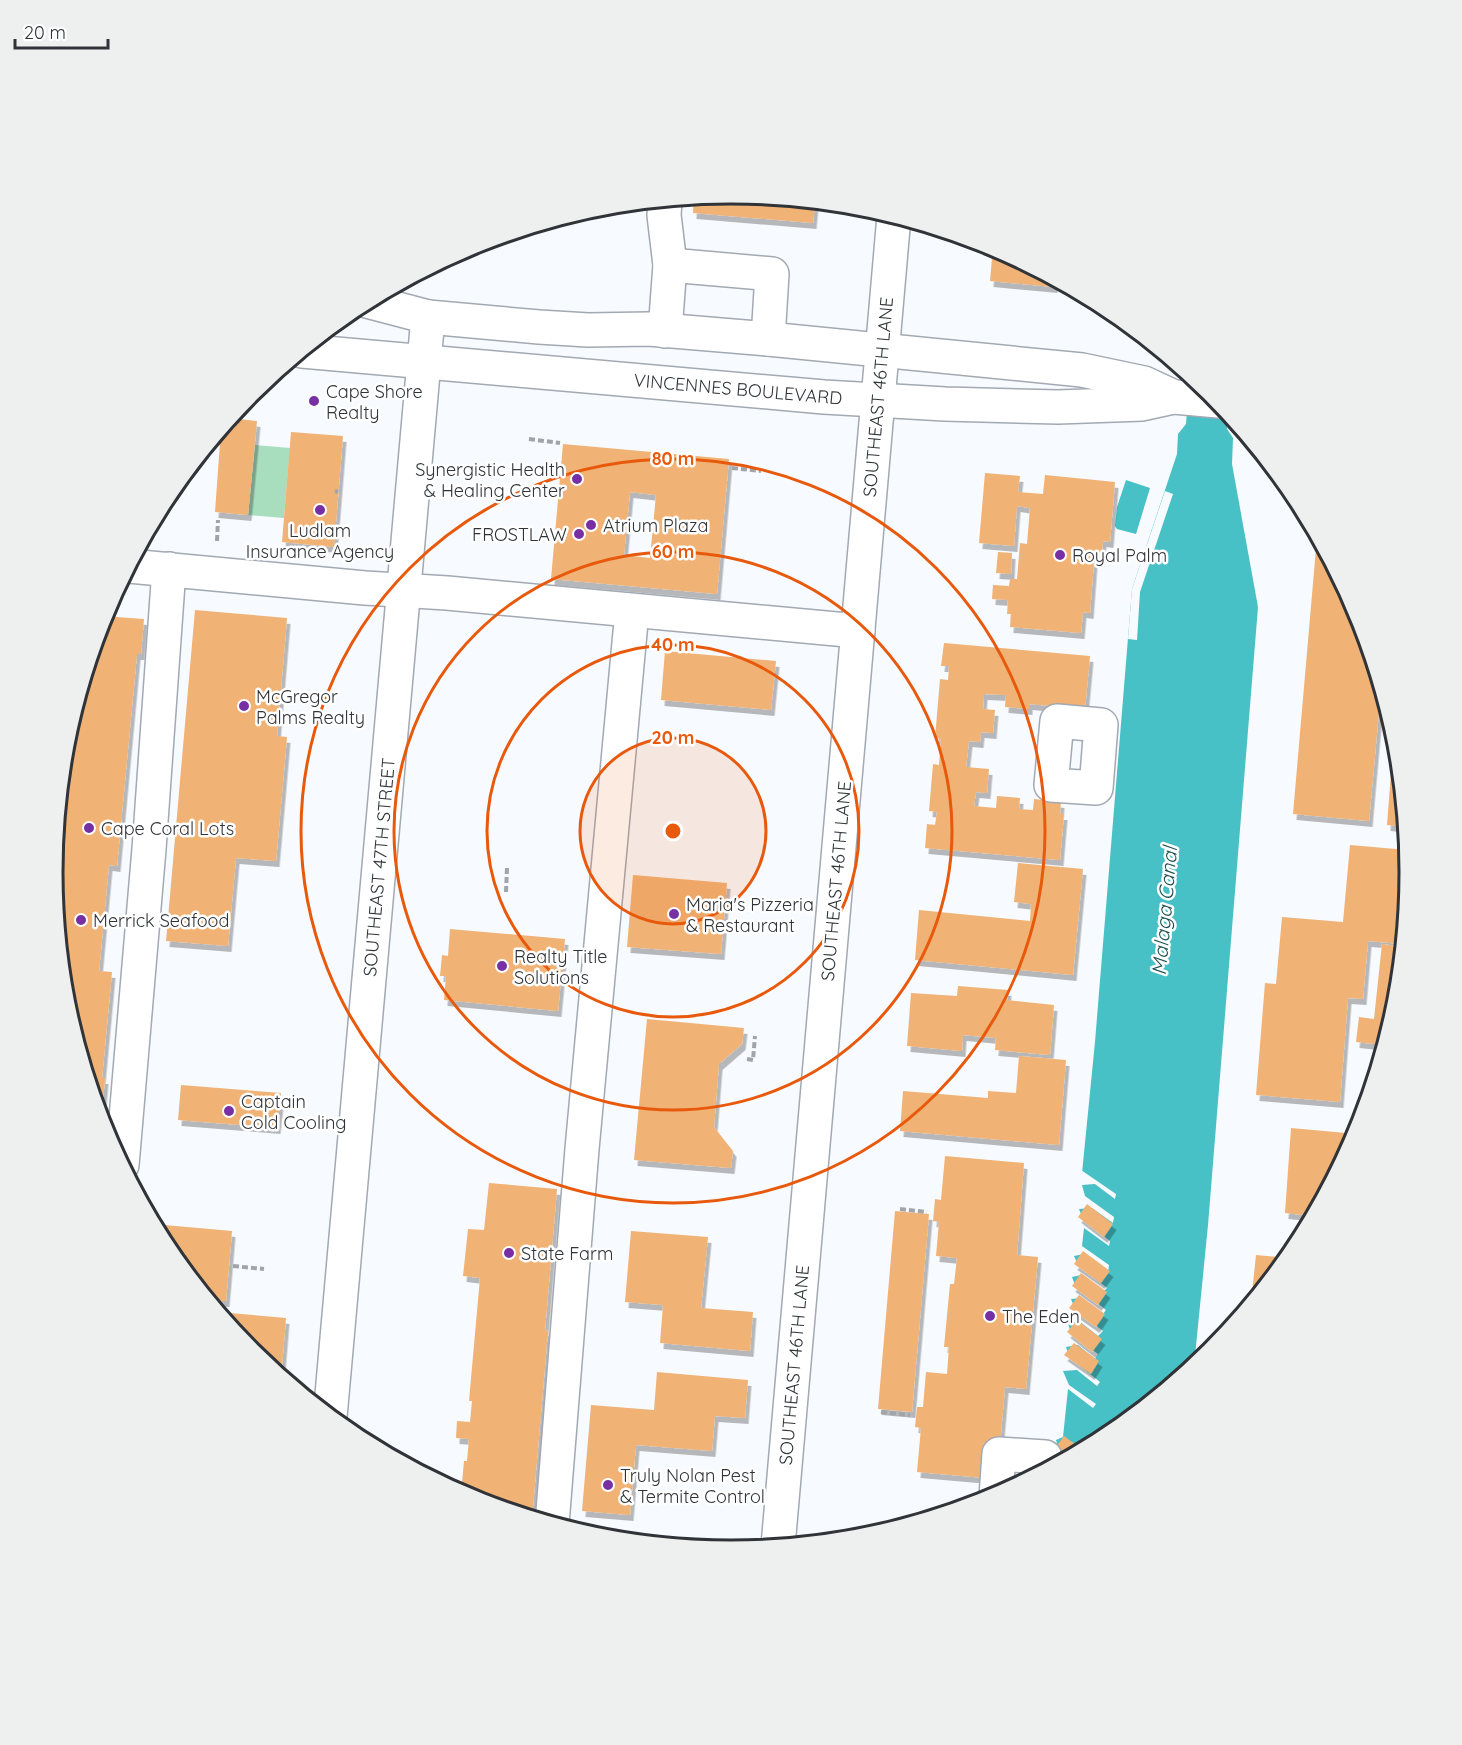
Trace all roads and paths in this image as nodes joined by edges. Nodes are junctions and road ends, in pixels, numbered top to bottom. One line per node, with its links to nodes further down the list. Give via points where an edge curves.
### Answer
1 (665, 208): 3 (street)
2 (893, 224): 8 (street, SOUTHEAST 46TH LANE)
3 (670, 266): 6 (street); 7 (street, via 772,274)
4 (379, 305): 5 (street, VINCENNES BOULEVARD)
5 (428, 317): 6 (street, VINCENNES BOULEVARD, via 568,329); 10 (street, SOUTHEAST 47TH STREET)
6 (665, 331): 7 (street, VINCENNES BOULEVARD)
7 (768, 339): 8 (street, VINCENNES BOULEVARD)
8 (882, 350): 11 (street, VINCENNES BOULEVARD, via 1082,370 1144,383); 12 (street, SOUTHEAST 46TH LANE)
9 (313, 352): 10 (street, VINCENNES BOULEVARD)
10 (424, 362): 12 (street, VINCENNES BOULEVARD); 22 (street, SOUTHEAST 47TH STREET)
11 (1174, 397): 12 (street, VINCENNES BOULEVARD, via 1142,404 1058,407); 13 (street, VINCENNES BOULEVARD)
12 (878, 400): 24 (street, SOUTHEAST 46TH LANE)
13 (1203, 400)
14 (530, 439): 15 (path)
15 (560, 443)
16 (732, 468): 17 (path)
17 (761, 471)
18 (219, 520): 19 (path)
19 (216, 545)
20 (137, 567): 21 (street)
21 (169, 569): 22 (street); 29 (street)
22 (403, 590): 23 (street); 34 (street, SOUTHEAST 47TH STREET)
23 (632, 611): 24 (street); 39 (street)
24 (858, 631): 40 (street, SOUTHEAST 46TH LANE)
25 (507, 868): 26 (path)
26 (506, 891)
27 (755, 1036): 28 (path, via 753,1060)
28 (747, 1059)
29 (123, 1149)
30 (900, 1209): 31 (path)
31 (927, 1212)
32 (233, 1266): 33 (path)
33 (264, 1269)
34 (331, 1407)
35 (881, 1412): 36 (path)
36 (910, 1415)
37 (1045, 1462): 38 (street, via 1046,1457 999,1454)
38 (997, 1485)
39 (553, 1516)
40 (779, 1539)

